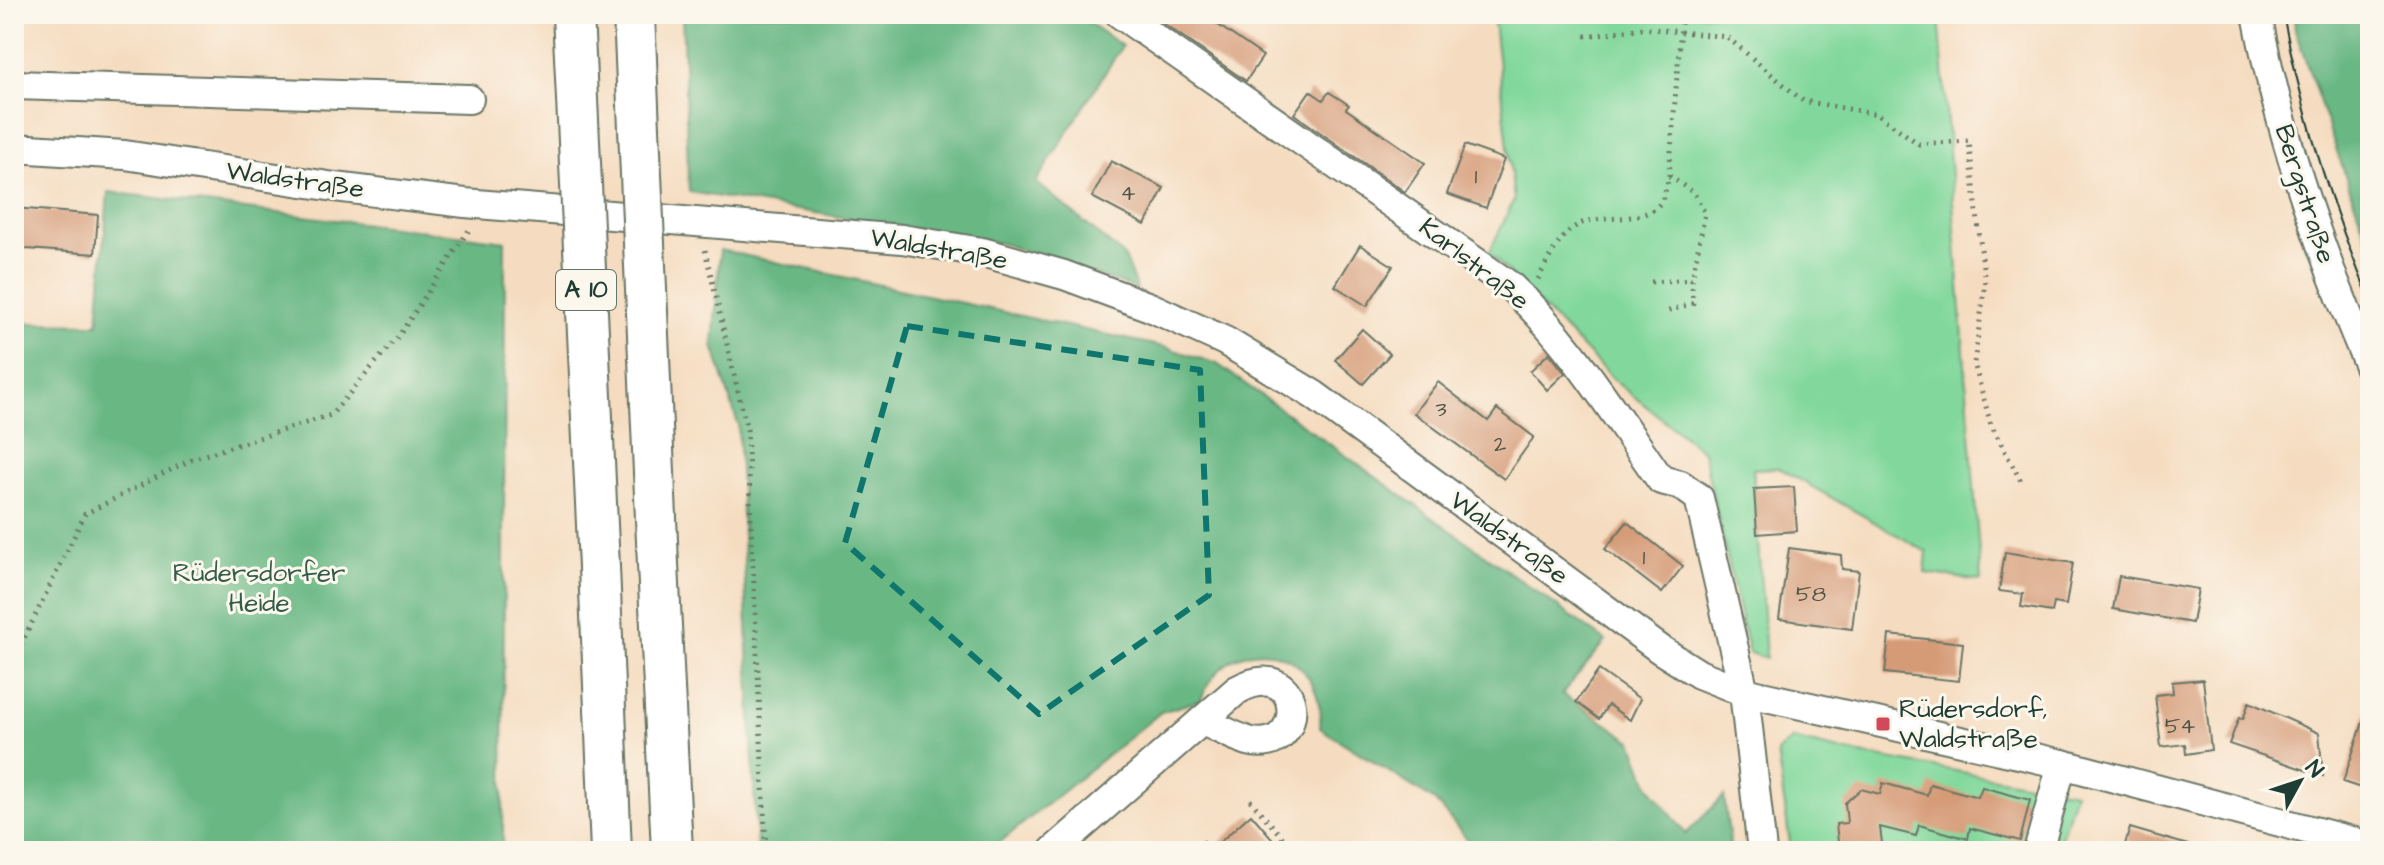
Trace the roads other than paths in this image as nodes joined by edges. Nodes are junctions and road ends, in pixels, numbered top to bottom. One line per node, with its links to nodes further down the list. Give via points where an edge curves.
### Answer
1 (573, 14): 13 (highway, A 10, bridge)
2 (634, 14): 14 (highway, A 10, bridge)
3 (1120, 14): 9 (street, Karlstraße, via 1470,256 1526,301 1569,351 1661,480 1681,485 1699,498)
4 (2257, 14): 8 (street, Bergstraße, via 2315,233)
5 (14, 85): 6 (street)
6 (469, 99)
7 (14, 148): 9 (street, Waldstraße, via 125,155 465,203 902,239 982,252 1064,275 1225,341 1314,395 1661,650 1699,674)
8 (2370, 368)
9 (1744, 692): 11 (street, Waldstraße); 16 (street)
10 (1202, 721): 15 (street)
11 (2062, 764): 12 (street, Waldstraße); 17 (street)
12 (2370, 846)
13 (611, 851)
14 (672, 851)
15 (1053, 851)
16 (1762, 851)
17 (2038, 851)

